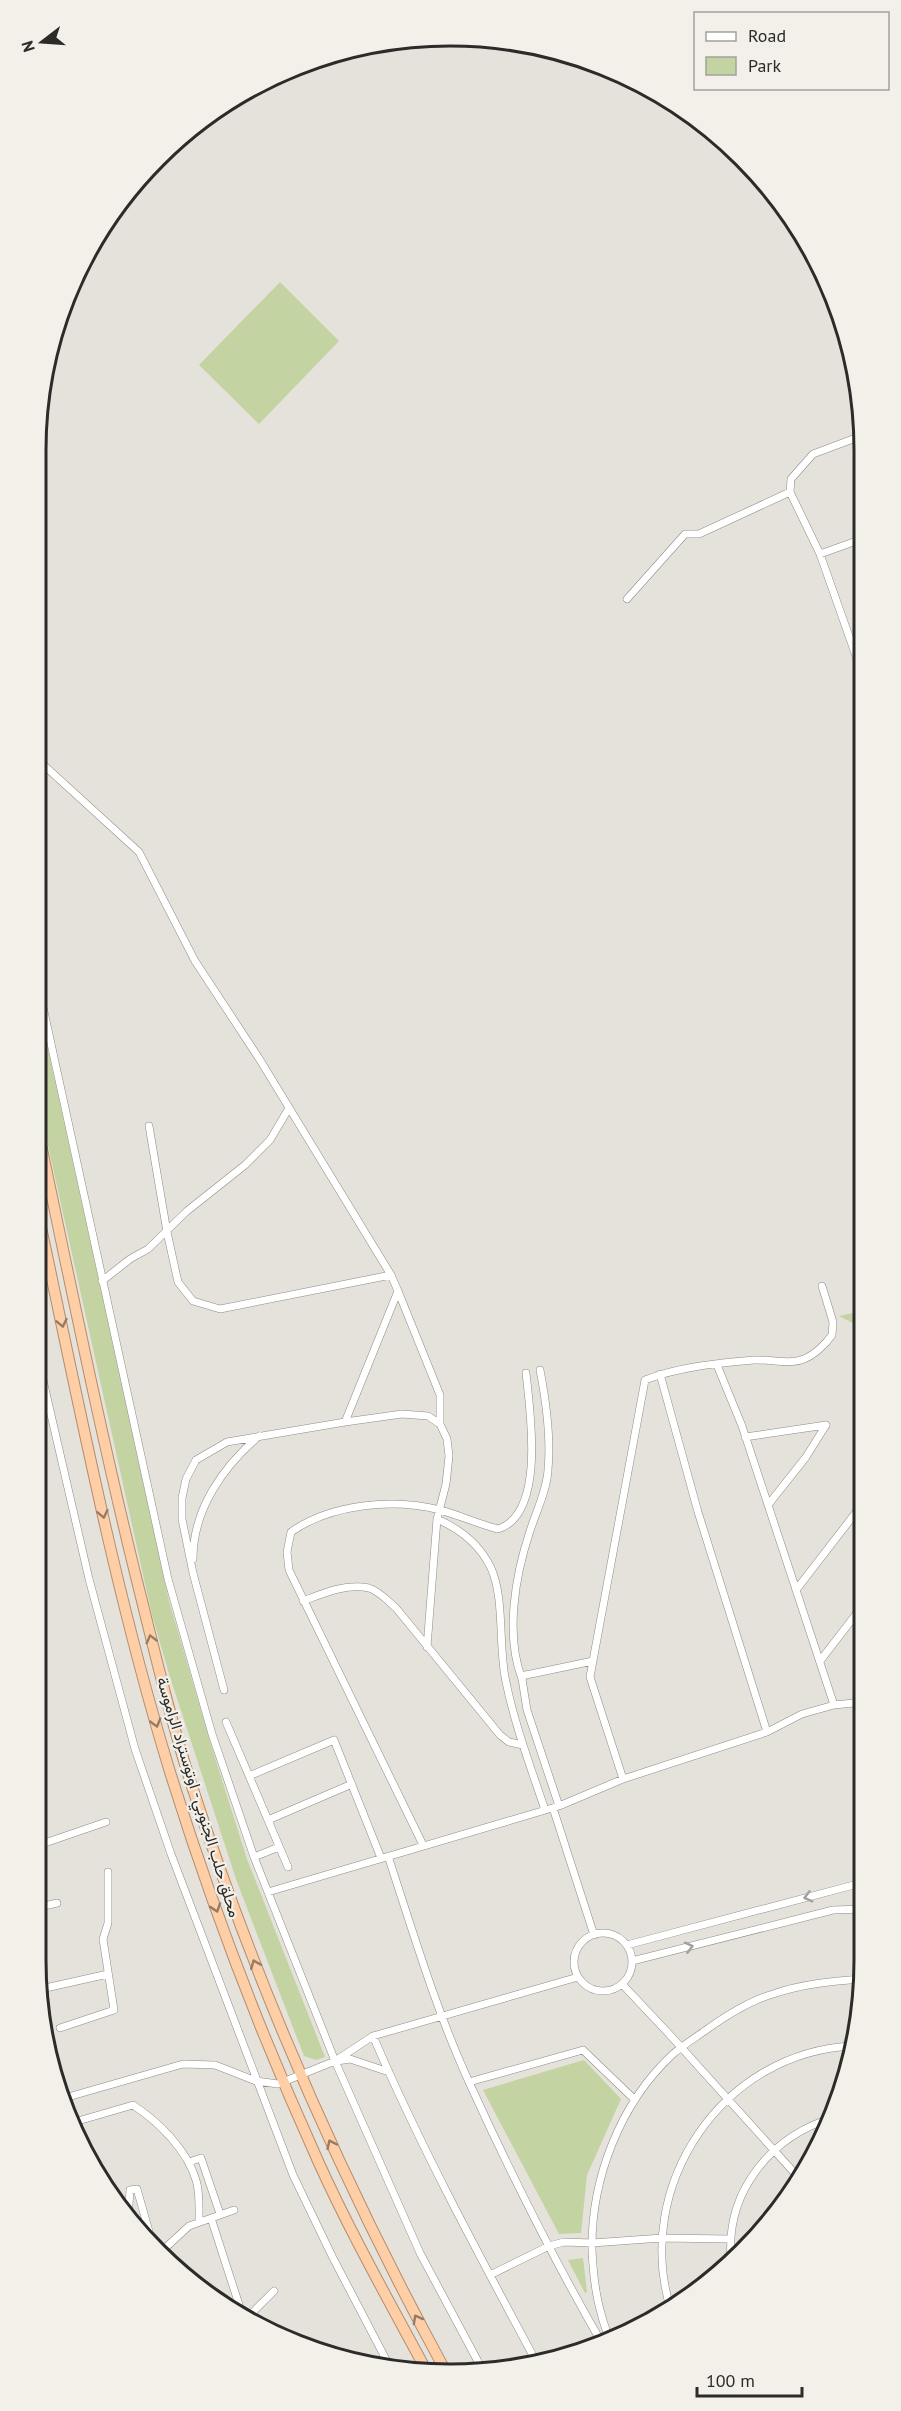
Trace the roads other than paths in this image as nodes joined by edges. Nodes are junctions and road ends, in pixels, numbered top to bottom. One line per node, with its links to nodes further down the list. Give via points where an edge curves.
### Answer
1 (854, 439): 2 (street, via 813,454 791,479)
2 (790, 492): 4 (street); 5 (street, via 699,534 685,534)
3 (854, 542): 4 (street)
4 (820, 554): 6 (street)
5 (627, 599)
6 (854, 650)
7 (46, 767): 9 (street, via 139,852 195,961)
8 (46, 1021): 15 (street)
9 (289, 1108): 12 (street, via 270,1140); 14 (street)
10 (149, 1126): 12 (street)
11 (46, 1168): 79 (highway, محلق حلب الجنوبي - اوتوستراد الراموسة, one-way to 11, via 238,1923 157,1663 121,1518)
12 (166, 1232): 14 (street, via 178,1282 193,1301 220,1309); 15 (street)
13 (46, 1251): 81 (highway, محلق حلب الجنوبي - اوتوستراد الراموسة, one-way to 81, via 104,1521 164,1751 222,1927)
14 (391, 1275): 17 (street)
15 (102, 1281): 55 (street, via 168,1579 212,1734)
16 (822, 1286): 18 (street, via 833,1328 832,1335 818,1349 804,1359)
17 (398, 1291): 23 (street); 24 (street, via 440,1395)
18 (717, 1365): 21 (street); 26 (street)
19 (540, 1370): 38 (street, via 548,1472 525,1546 514,1606 514,1645)
20 (526, 1373): 28 (street, via 532,1454 522,1508 498,1529)
21 (660, 1374): 36 (street, via 645,1380); 43 (street, via 698,1512)
22 (46, 1393): 80 (street, via 89,1578 135,1749)
23 (345, 1422): 24 (street, via 402,1414 428,1416); 25 (street)
24 (440, 1424): 28 (street, via 449,1456)
25 (259, 1436): 31 (street, via 239,1453 206,1501 196,1530); 31 (street, via 227,1442 196,1460 186,1479 182,1519)
26 (745, 1437): 27 (street); 27 (street, via 826,1425)
27 (768, 1505): 32 (street)
28 (439, 1510): 30 (street); 33 (street, via 394,1503 344,1509 307,1521 291,1532 287,1552 289,1570)
29 (854, 1515): 32 (street)
30 (437, 1520): 35 (street); 44 (street, via 470,1539 490,1567 497,1587 506,1683)
31 (193, 1573): 39 (street)
32 (796, 1590): 37 (street)
33 (303, 1601): 35 (street, via 333,1590 370,1588 396,1608); 53 (street)
34 (854, 1617): 37 (street)
35 (427, 1647): 44 (street, via 500,1735 509,1742)
36 (593, 1661): 38 (street); 46 (street, via 590,1677)
37 (820, 1661): 41 (street)
38 (522, 1679): 48 (street, via 527,1710)
39 (224, 1690)
40 (854, 1702): 41 (street)
41 (834, 1705): 43 (street, via 802,1714)
42 (226, 1722): 45 (street)
43 (767, 1732): 46 (street)
44 (523, 1744): 49 (street)
45 (249, 1776): 47 (street, via 333,1740); 50 (street)
46 (623, 1779): 48 (street)
47 (352, 1784): 50 (street); 56 (street)
48 (556, 1807): 49 (street); 64 (street)
49 (545, 1810): 53 (street)
50 (268, 1820): 54 (street)
51 (106, 1822): 52 (street)
52 (46, 1843)
53 (423, 1845): 56 (street)
54 (279, 1846): 55 (street); 57 (street)
55 (254, 1857): 60 (street)
56 (384, 1857): 60 (street); 72 (street)
57 (288, 1867)
58 (108, 1872): 67 (street, via 108,1923 103,1939)
59 (854, 1885): 65 (street, one-way to 65)
60 (268, 1892): 77 (street)
61 (57, 1903): 62 (street)
62 (46, 1906)
63 (854, 1909): 66 (street, one-way to 63, via 833,1910)
64 (594, 1935): 65 (street, via 616,1935); 68 (street, via 586,1938 576,1951 573,1963)
65 (627, 1945): 66 (street)
66 (633, 1961): 70 (street)
67 (108, 1974): 71 (street); 73 (street, via 114,2010)
68 (578, 1977): 70 (street, via 602,1991); 72 (street)
69 (854, 1979): 75 (street, via 774,1993 747,2004)
70 (622, 1984): 75 (street)
71 (47, 1988)
72 (442, 2016): 74 (street); 82 (street)
73 (60, 2028)
74 (374, 2036): 77 (street); 78 (street)
75 (681, 2046): 84 (street); 85 (street)
76 (845, 2047): 84 (street, via 821,2050 777,2065)
77 (335, 2061): 78 (street, via 350,2059); 79 (street); 114 (street, via 420,2253)
78 (389, 2072): 103 (street)
79 (299, 2075): 81 (street); 113 (highway, محلق حلب الجنوبي - اوتوستراد الراموسة, one-way to 79, via 393,2275)
80 (256, 2081): 81 (street); 83 (street, via 215,2065 183,2064); 111 (street, via 293,2175)
81 (285, 2081): 112 (highway, محلق حلب الجنوبي - اوتوستراد الراموسة, via 318,2162)
82 (469, 2082): 85 (street, via 582,2050); 100 (street)
83 (71, 2097)
84 (728, 2099): 88 (street); 97 (street, via 705,2122 681,2162 666,2206)
85 (635, 2100): 99 (street, via 606,2160 598,2189)
86 (80, 2121): 89 (street, via 133,2105 147,2114)
87 (821, 2122): 88 (street, via 804,2128)
88 (773, 2150): 90 (street); 98 (street, via 742,2194)
89 (189, 2162): 93 (street, via 201,2158); 95 (street, via 197,2182)
90 (794, 2172)
91 (129, 2205): 96 (street, via 130,2190 137,2189)
92 (234, 2210): 93 (street)
93 (220, 2214): 94 (street)
94 (211, 2218): 95 (street); 106 (street)
95 (199, 2222): 101 (street, via 189,2226)
96 (148, 2228)
97 (662, 2238): 98 (street); 99 (street); 105 (street, via 663,2276)
98 (730, 2240): 102 (street)
99 (592, 2243): 100 (street); 108 (street, via 594,2281)
100 (549, 2246): 103 (street); 109 (street)
101 (167, 2248)
102 (731, 2251)
103 (490, 2275): 110 (street)
104 (274, 2292): 107 (street)
105 (669, 2300)
106 (239, 2304)
107 (252, 2312)
108 (607, 2333)
109 (598, 2336)
110 (533, 2356)
111 (386, 2359)
112 (423, 2364)
113 (442, 2364)
114 (479, 2364)

